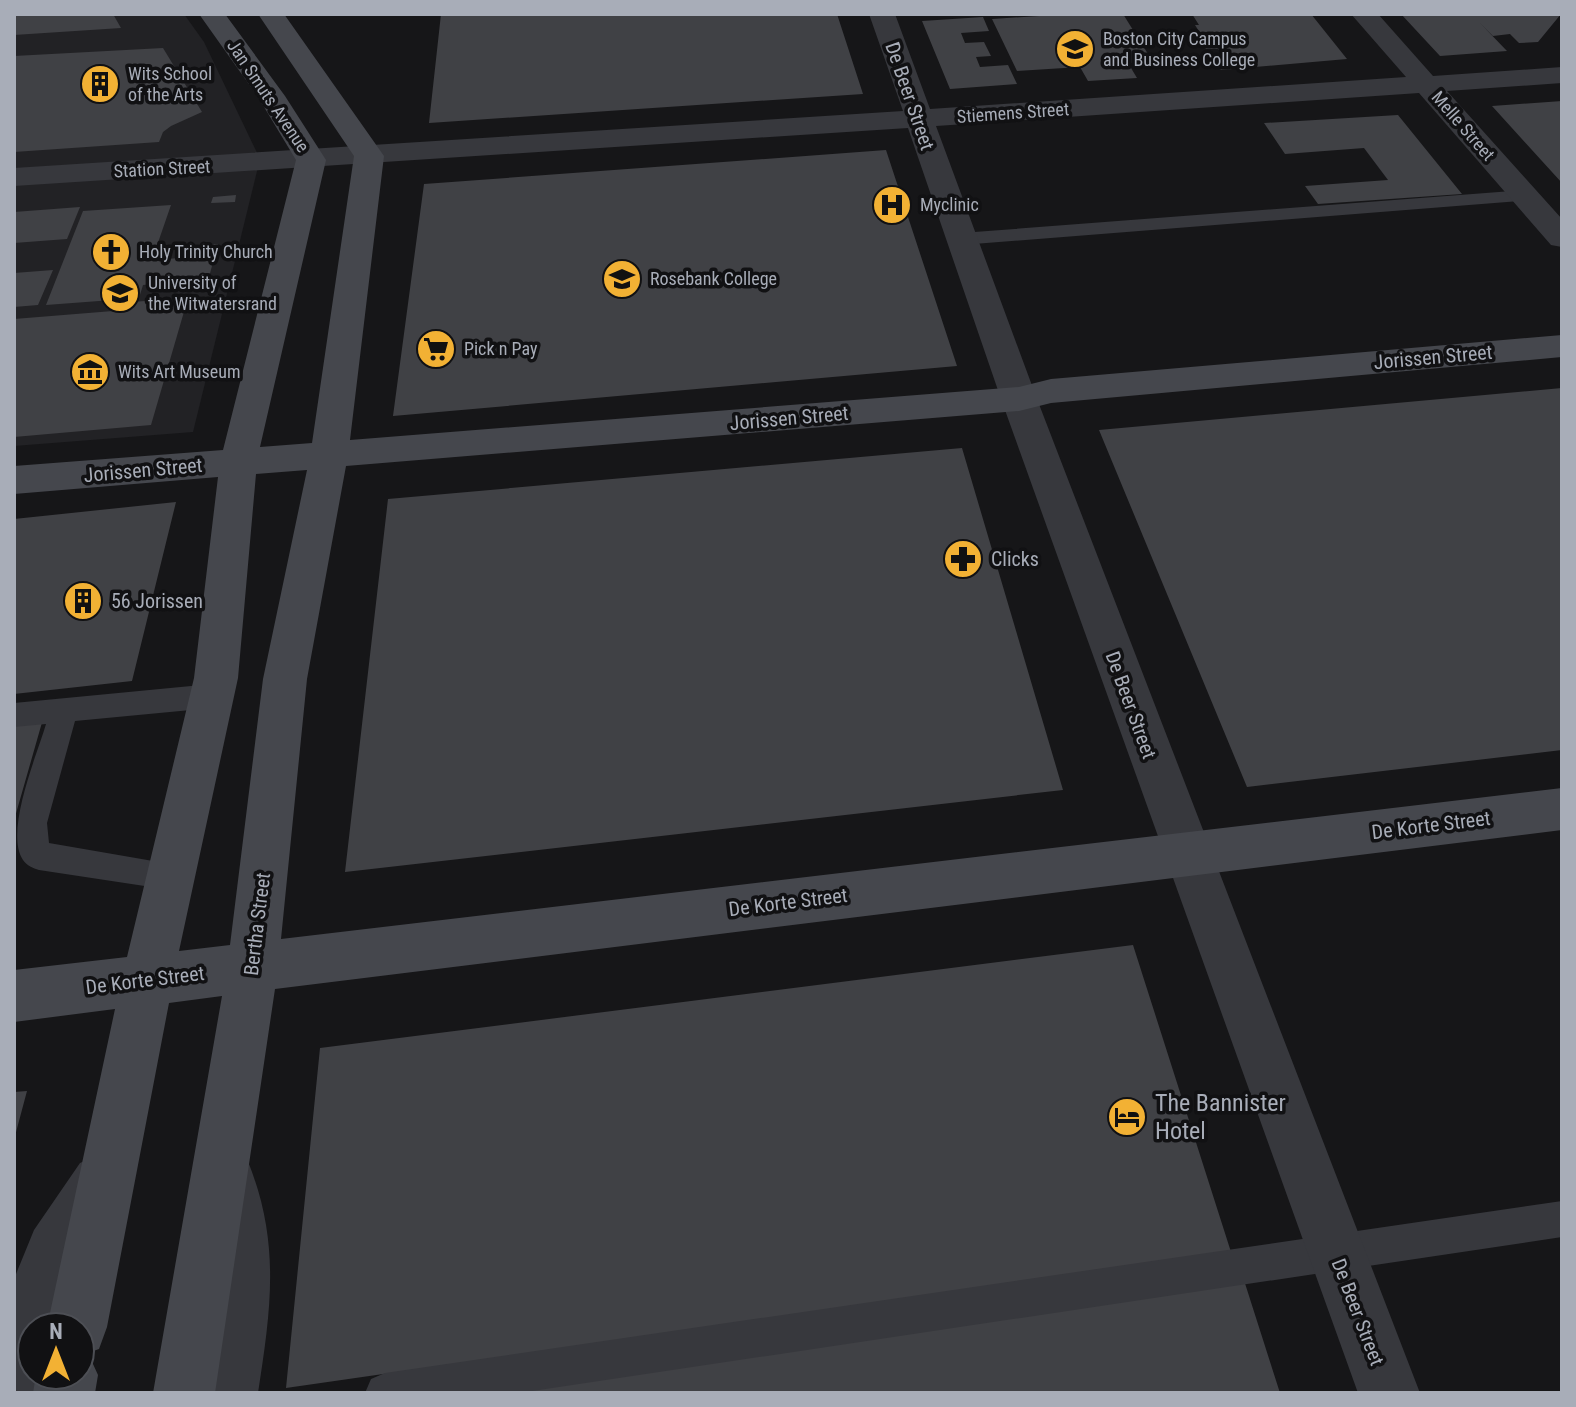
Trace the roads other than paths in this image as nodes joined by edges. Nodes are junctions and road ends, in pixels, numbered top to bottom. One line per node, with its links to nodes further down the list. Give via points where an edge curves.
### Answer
1 (212, 14): 9 (main road, Jan Smuts Avenue)
2 (271, 14): 8 (main road)
3 (882, 14): 7 (street, De Beer Street)
4 (1364, 14): 6 (street, Melle Street)
5 (1562, 75): 6 (street, Stiemens Street)
6 (1427, 84): 7 (street, Stiemens Street); 11 (street, Melle Street)
7 (919, 120): 8 (street, Stiemens Street); 13 (street, De Beer Street)
8 (369, 156): 9 (street, Station Street); 16 (main road)
9 (311, 160): 10 (street, Station Street); 17 (main road, Jan Smuts Avenue)
10 (14, 177)
11 (1525, 196): 12 (street, Melle Street); 13 (lane)
12 (1562, 238)
13 (961, 239): 15 (street, De Beer Street)
14 (1562, 346): 15 (main road, Jorissen Street, via 1051,391)
15 (1019, 399): 16 (main road, Jorissen Street); 23 (street, De Beer Street)
16 (329, 456): 17 (main road, Jorissen Street); 25 (main road, Bertha Street, via 285,679)
17 (238, 463): 18 (main road, Jorissen Street); 19 (main road)
18 (14, 480)
19 (212, 696): 20 (lane); 24 (main road)
20 (64, 710): 21 (lane); 24 (lane, via 32,823 34,851 39,856)
21 (14, 715)
22 (1562, 809): 23 (main road, De Korte Street)
23 (1186, 854): 25 (main road, De Korte Street); 31 (street, De Beer Street)
24 (171, 876): 26 (main road)
25 (253, 967): 26 (main road, De Korte Street); 28 (main road, Bertha Street)
26 (147, 980): 27 (main road, De Korte Street); 29 (main road)
27 (14, 996)
28 (223, 1153): 34 (main road, Bertha Street); 35 (street, via 243,1264)
29 (106, 1173): 32 (main road); 33 (street, via 55,1251)
30 (1562, 1219): 31 (lane)
31 (1336, 1252): 36 (lane); 37 (street, De Beer Street)
32 (80, 1311)
33 (14, 1385)
34 (184, 1393)
35 (227, 1393)
36 (385, 1393)
37 (1389, 1393)

